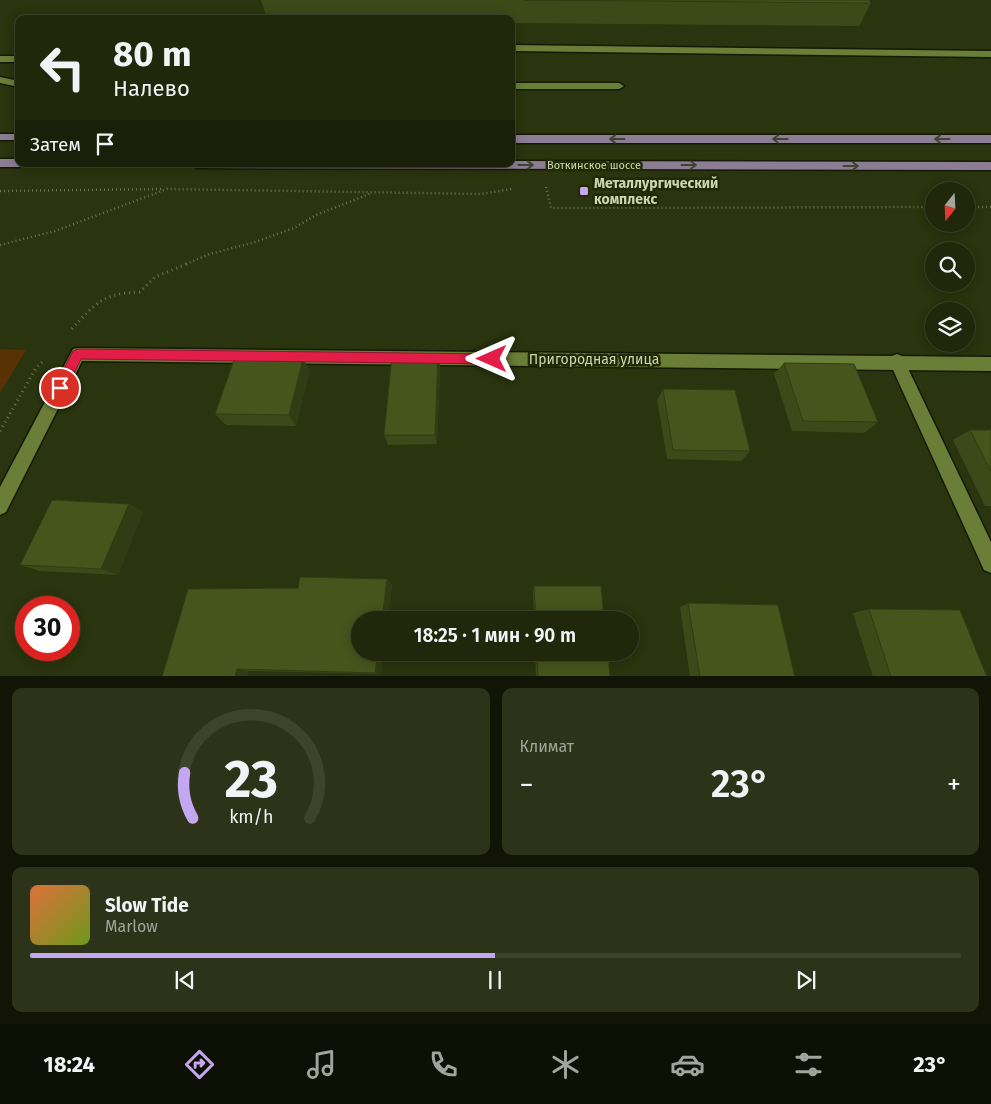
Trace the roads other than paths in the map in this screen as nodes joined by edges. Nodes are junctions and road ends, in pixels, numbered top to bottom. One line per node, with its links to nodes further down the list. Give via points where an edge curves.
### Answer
1 (515, 48): 2 (street)
2 (991, 54)
3 (15, 58): 4 (street)
4 (0, 59)
5 (0, 80): 6 (street)
6 (15, 83)
7 (515, 86): 8 (street)
8 (619, 86)
9 (0, 137): 10 (main road)
10 (15, 137)
11 (515, 139): 12 (main road, Воткинское шоссе, one-way to 11)
12 (991, 139)
13 (0, 163): 14 (main road)
14 (15, 163)
15 (515, 165): 16 (main road, Воткинское шоссе, one-way to 16)
16 (991, 166)
17 (897, 362): 18 (street, Пригородная улица); 19 (street, Пригородная улица, via 78,354); 20 (street)
18 (991, 364)
19 (0, 506)
20 (991, 563)

